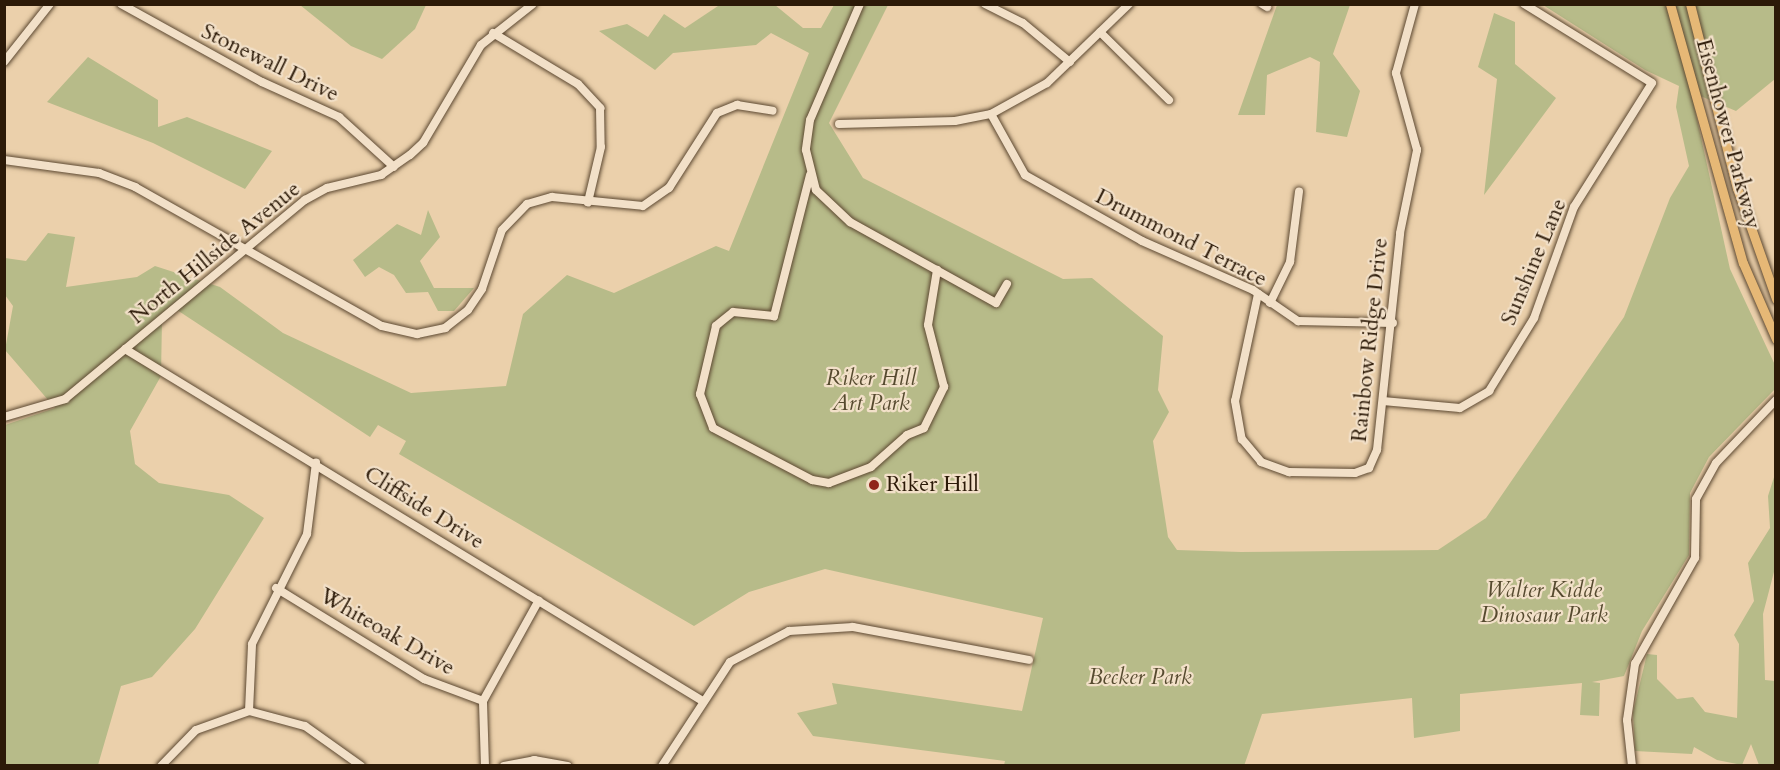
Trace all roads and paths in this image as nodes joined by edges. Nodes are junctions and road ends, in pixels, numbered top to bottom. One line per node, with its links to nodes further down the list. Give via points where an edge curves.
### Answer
1 (50, 4): 13 (street)
2 (122, 4): 20 (street, Stonewall Drive, via 262,82 339,117)
3 (533, 4): 12 (street, North Hillside Avenue)
4 (860, 4): 21 (street, via 814,100 806,150)
5 (985, 4): 14 (street, via 1023,23)
6 (1129, 4): 11 (street)
7 (1415, 4): 30 (street, Rainbow Ridge Drive, via 1396,73 1417,150 1400,233)
8 (1524, 4): 34 (street, Sunshine Lane, via 1652,83 1575,207 1534,318 1489,391 1460,408)
9 (1670, 4): 31 (main road, Eisenhower Parkway, via 1743,263)
10 (1690, 4): 28 (main road, Eisenhower Parkway, via 1737,188)
11 (1100, 32): 14 (street); 15 (street)
12 (493, 33): 20 (street, North Hillside Avenue, via 423,143); 23 (street, via 578,84 600,108 601,147)
13 (4, 62)
14 (1070, 62): 17 (street, via 1038,89)
15 (1169, 100)
16 (773, 111): 23 (street, via 737,105 717,113 669,188 652,202 630,208)
17 (991, 114): 18 (street, via 955,121); 27 (street, Drummond Terrace, via 1014,162 1037,184 1142,241)
18 (839, 124)
19 (4, 160): 24 (street, via 112,178)
20 (393, 167): 24 (street, North Hillside Avenue, via 305,200)
21 (810, 175): 25 (street, via 830,208); 25 (street, via 774,316 733,312 716,326 700,394 713,428 812,480 829,483 871,467 924,428 944,387 928,325)
22 (1299, 192): 29 (street, via 1290,262)
23 (588, 202): 24 (street, via 539,197 511,216 473,305 452,324 425,334 389,329)
24 (246, 249): 32 (street, North Hillside Avenue)
25 (937, 270): 26 (street, via 996,303)
26 (1007, 284)
27 (1258, 294): 29 (street, Drummond Terrace); 34 (street, Rainbow Ridge Drive, via 1235,420 1242,439 1261,462 1289,472 1362,472 1376,456)
28 (1776, 299)
29 (1270, 303): 30 (street, Drummond Terrace, via 1312,324)
30 (1393, 323): 34 (street, Rainbow Ridge Drive)
31 (1776, 339)
32 (126, 349): 35 (street, North Hillside Avenue, via 65,399); 36 (street, Cliffside Drive)
33 (1776, 400): 49 (street, via 1722,455 1696,500 1695,558 1635,664 1627,720)
34 (1383, 401)
35 (4, 417)
36 (316, 463): 37 (street, via 310,525); 38 (street, Cliffside Drive)
37 (276, 588): 41 (street, Whiteoak Drive, via 424,679); 42 (street, via 252,644)
38 (539, 600): 40 (street, Cliffside Drive); 41 (street)
39 (1029, 660): 40 (street, via 853,627 808,628 770,638 741,654)
40 (701, 700): 48 (street)
41 (483, 701): 45 (street)
42 (249, 711): 43 (street, via 196,730); 44 (street, via 305,726)
43 (161, 765)
44 (361, 765)
45 (485, 765)
46 (504, 765): 47 (street, via 534,759)
47 (567, 765)
48 (662, 765)
49 (1632, 765)

